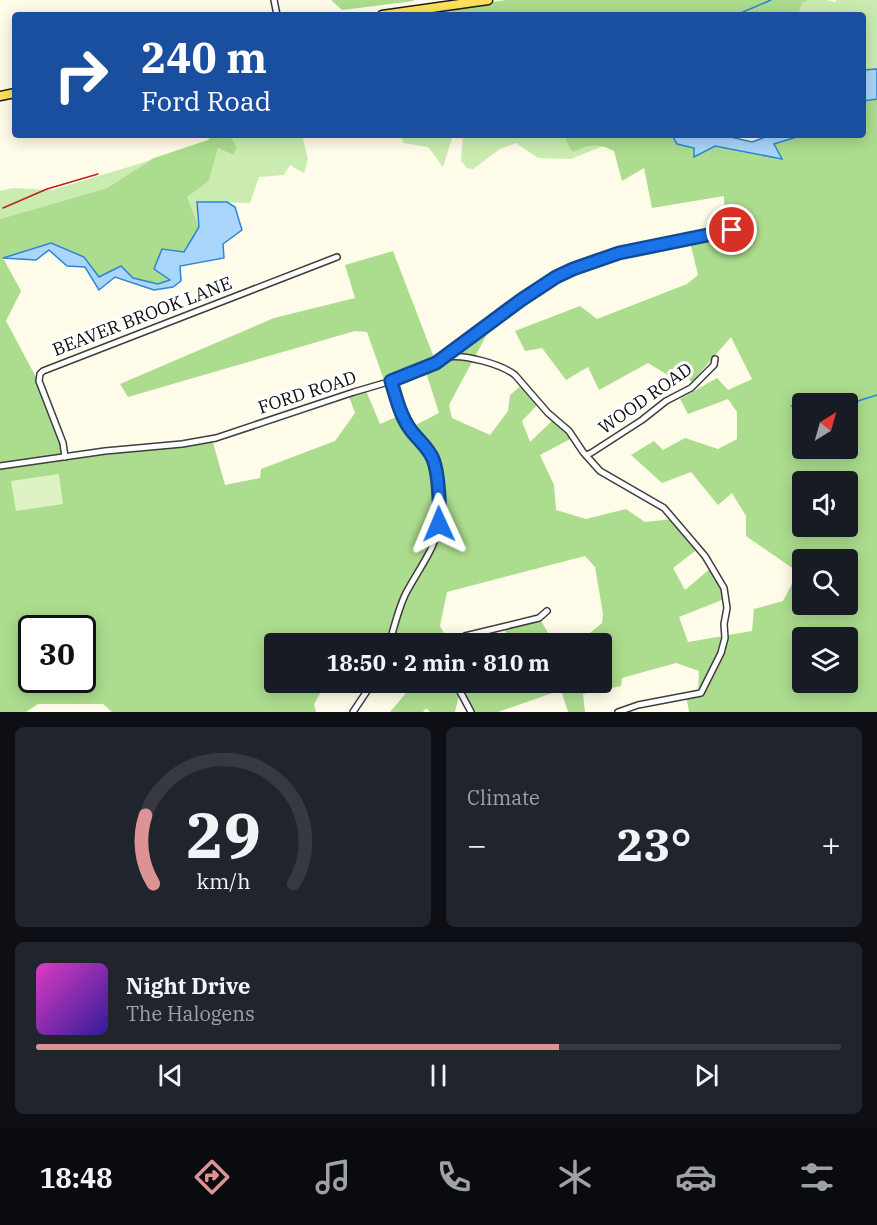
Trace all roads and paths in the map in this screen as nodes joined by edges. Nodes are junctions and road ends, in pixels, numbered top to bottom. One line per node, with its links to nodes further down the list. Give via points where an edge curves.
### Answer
1 (488, 0): 2 (main road)
2 (403, 12)
3 (732, 230): 5 (street, FORD ROAD, via 626,252 573,269 521,300)
4 (337, 258): 9 (street, BEAVER BROOK LANE, via 42,371 39,381)
5 (443, 358): 7 (street, FORD ROAD); 8 (street, via 459,356 510,371 569,431)
6 (715, 359): 8 (street, WOOD ROAD, via 714,365 691,388 666,400 622,434)
7 (391, 381): 9 (street, FORD ROAD, via 216,438); 12 (street, via 405,422 432,458 440,516 432,546 405,595)
8 (586, 455): 18 (street, via 600,471 664,508 705,556 724,588 727,602 721,653 701,693)
9 (65, 457): 10 (street, FORD ROAD)
10 (0, 466)
11 (547, 612): 13 (street, via 539,618)
12 (393, 633)
13 (477, 633)
14 (365, 693): 16 (street)
15 (461, 693): 17 (street)
16 (353, 712)
17 (471, 712)
18 (618, 712)

